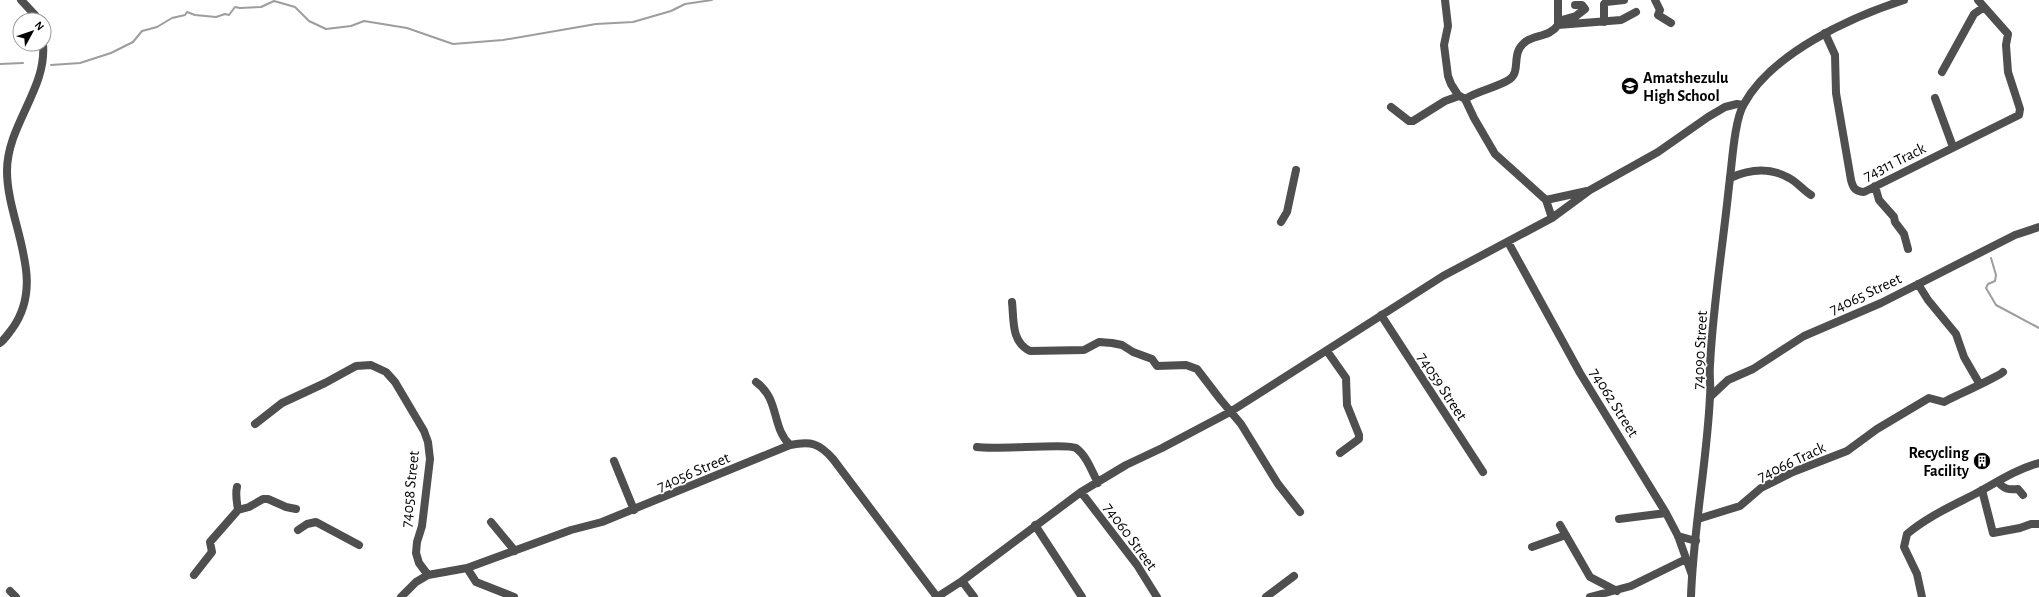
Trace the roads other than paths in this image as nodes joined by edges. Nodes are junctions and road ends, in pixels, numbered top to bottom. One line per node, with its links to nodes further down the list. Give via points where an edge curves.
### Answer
1 (21, 0): 11 (street)
2 (1445, 0): 19 (street, via 1448,26 1444,46 1451,84)
3 (1558, 0): 14 (street)
4 (1624, 0): 13 (street, via 1604,4)
5 (1656, 0): 15 (street, via 1660,10 1658,15)
6 (1904, 0): 8 (street)
7 (1978, 0): 10 (street)
8 (1878, 4): 16 (street)
9 (1575, 6): 14 (street, via 1582,5 1585,9 1576,16)
10 (1984, 7): 18 (street, via 1974,14); 23 (street, 74311 Track, via 2008,34 2008,72 2020,109 2018,117)
11 (32, 12)
12 (1636, 12): 13 (street, via 1621,20)
13 (1604, 22): 14 (street)
14 (1558, 23): 19 (street, via 1554,31 1524,43 1516,52 1516,70 1511,79)
15 (1671, 23)
16 (1825, 33): 21 (street, via 1780,64 1759,83); 26 (street, 74311 Track, via 1835,55 1836,93 1851,180 1858,192)
17 (44, 52): 38 (street, via 37,82 13,137 7,171 26,270 25,304 18,321)
18 (1942, 72)
19 (1462, 98): 22 (street, via 1445,101 1413,121 1409,121); 29 (street, via 1495,154)
20 (1935, 98): 23 (street)
21 (1743, 105): 25 (street, 74090 Street); 27 (street, via 1725,107 1658,152)
22 (1391, 107)
23 (1953, 146): 26 (street, 74311 Track)
24 (1296, 170): 31 (street, via 1287,212)
25 (1730, 178): 28 (street, via 1744,172 1778,172 1791,178); 43 (street, 74090 Street, via 1712,342)
26 (1875, 186): 34 (street, via 1879,200 1894,217 1904,234)
27 (1590, 190): 29 (street); 30 (street)
28 (1811, 195)
29 (1546, 200): 30 (street)
30 (1552, 218): 33 (street)
31 (1281, 222)
32 (2039, 227): 35 (street, 74065 Street, via 2015,235)
33 (1508, 242): 37 (street, via 1444,276); 62 (street, 74062 Street, via 1580,373)
34 (1908, 249)
35 (1918, 284): 42 (street, via 1956,334 1964,357); 43 (street, 74065 Street, via 1804,336 1754,369 1728,380)
36 (1012, 302): 44 (street, via 1016,339 1022,347 1030,351 1084,350 1099,342 1122,345 1132,352 1152,359 1157,366 1186,365 1197,369)
37 (1381, 315): 39 (street); 51 (street, 74059 Street)
38 (0, 343)
39 (1327, 351): 44 (street); 48 (street, via 1346,378 1347,405 1359,435 1356,442)
40 (2003, 372): 42 (street, 74066 Track, via 1997,377)
41 (756, 382): 46 (street, via 770,395 782,434)
42 (1979, 383): 64 (street, 74066 Track, via 1944,402 1929,398 1847,451 1793,472 1762,488 1740,506)
43 (1710, 396): 64 (street, 74090 Street)
44 (1230, 412): 52 (street); 61 (street, via 1241,424 1278,484)
45 (255, 424): 79 (street, 74058 Street, via 282,403 356,366 371,365 386,372 395,382 428,442 430,459 416,553)
46 (790, 445): 60 (street, 74056 Street); 86 (street, 74056 Street, via 810,443 825,450)
47 (977, 447): 52 (street, via 1012,449 1069,446 1080,451)
48 (1340, 453)
49 (614, 462): 60 (street)
50 (2039, 463): 53 (street)
51 (1483, 472)
52 (1098, 482): 56 (street)
53 (1998, 482): 55 (street); 57 (street, via 2009,490 2018,489)
54 (236, 487): 59 (street)
55 (1982, 490): 66 (street, via 1993,533); 93 (street, via 1918,525 1907,534 1904,547 1917,574)
56 (1081, 492): 67 (street); 89 (street, 74060 Street, via 1137,564)
57 (2023, 495)
58 (296, 509): 59 (street, via 263,499)
59 (238, 510): 78 (street, via 210,542 212,552)
60 (634, 510): 75 (street, 74056 Street)
61 (1300, 512)
62 (1666, 513): 63 (street); 71 (street, 74062 Street)
63 (1619, 519)
64 (1698, 519): 72 (street, 74090 Street)
65 (491, 522): 75 (street)
66 (2039, 524)
67 (1035, 525): 82 (street); 88 (street)
68 (1560, 525): 70 (street)
69 (298, 530): 73 (street, via 316,522)
70 (1566, 535): 74 (street); 83 (street, via 1590,577)
71 (1678, 536): 72 (street); 76 (street, 74062 Street)
72 (1696, 541): 81 (street, 74090 Street)
73 (359, 545)
74 (1532, 547)
75 (516, 551): 77 (street, 74056 Street)
76 (1686, 559): 81 (street, 74062 Street); 83 (street)
77 (467, 568): 79 (street, 74056 Street); 85 (street, via 476,582)
78 (194, 575)
79 (428, 575): 84 (street, 74056 Street, via 416,582)
80 (1294, 576): 90 (street)
81 (1692, 579): 92 (street, 74090 Street)
82 (962, 581): 86 (street); 87 (street)
83 (1617, 591): 91 (street)
84 (401, 597)
85 (514, 597)
86 (937, 597)
87 (974, 597)
88 (1082, 597)
89 (1157, 597)
90 (1266, 597)
91 (1590, 597)
92 (1691, 597)
93 (1922, 597)

